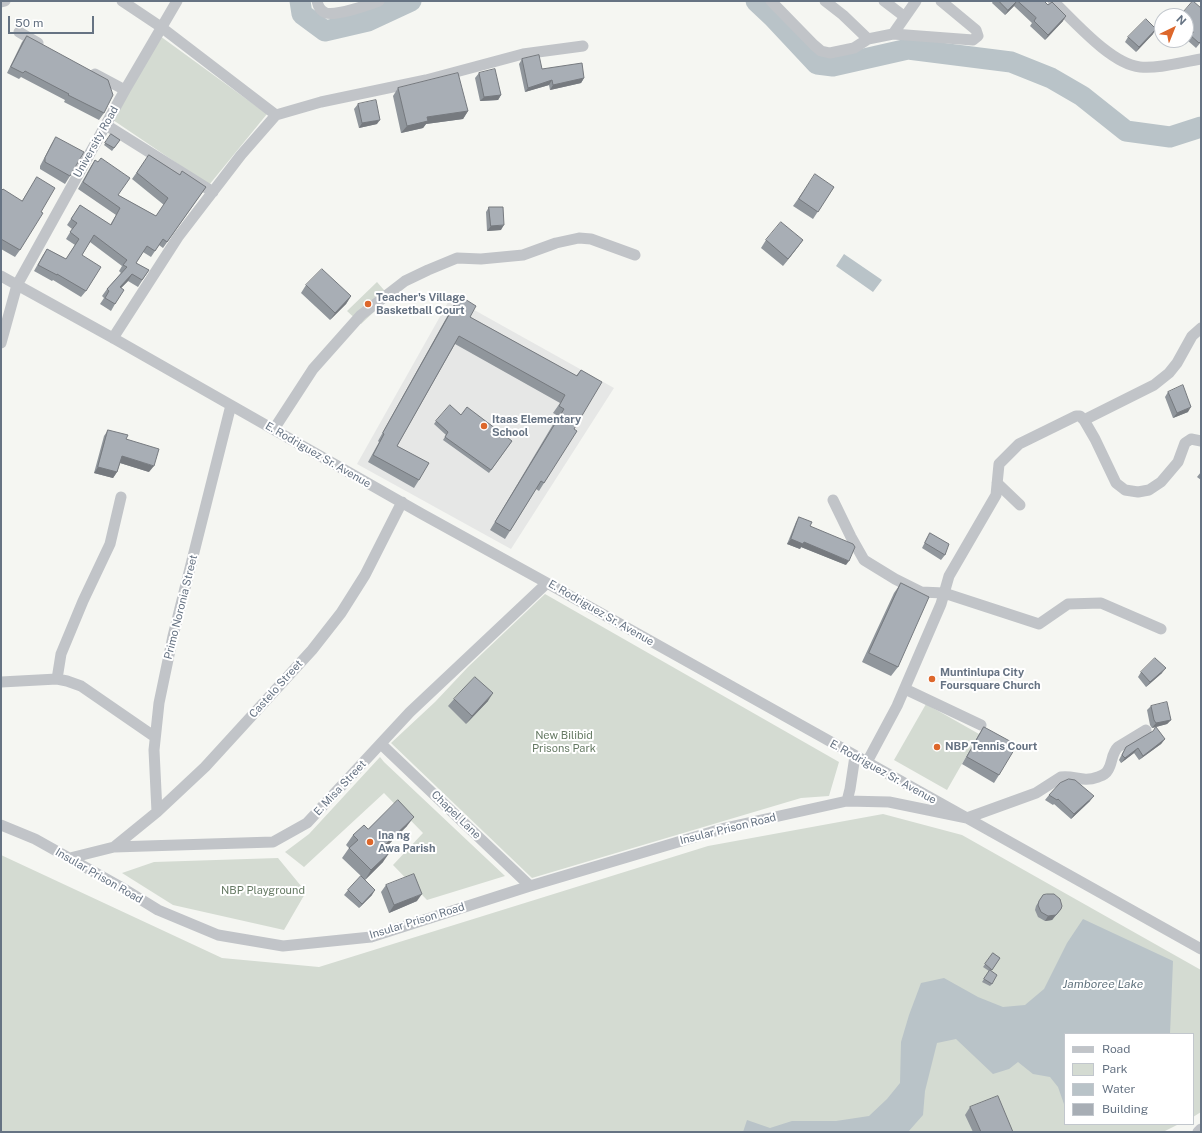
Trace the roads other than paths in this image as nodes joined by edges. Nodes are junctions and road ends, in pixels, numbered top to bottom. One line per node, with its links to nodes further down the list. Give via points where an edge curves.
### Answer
1 (5, 1): 12 (street)
2 (122, 1): 14 (street)
3 (177, 1): 14 (street, University Road)
4 (317, 1): 5 (street, via 322,11 331,14)
5 (379, 1)
6 (771, 1): 17 (street, via 822,50 830,53 854,48)
7 (825, 1): 17 (street, via 844,15)
8 (884, 1): 13 (street)
9 (916, 1): 13 (street)
10 (942, 1): 16 (street, via 976,30 976,38 973,40)
11 (1053, 1): 20 (street, via 1107,52 1128,64 1151,67)
12 (1, 2)
13 (905, 17): 16 (street)
14 (161, 27): 22 (street, University Road); 23 (street)
15 (19, 32): 18 (street)
16 (894, 34): 17 (street)
17 (868, 39)
18 (45, 46)
19 (583, 46): 23 (street, via 523,54)
20 (1201, 59)
21 (85, 68): 22 (street)
22 (125, 90): 24 (street, University Road)
23 (276, 115): 25 (street)
24 (106, 125): 25 (street); 28 (street, University Road)
25 (213, 192): 30 (street, via 178,237)
26 (635, 255): 34 (street, via 591,239 579,238 556,243 524,256 457,258 405,281 361,315 313,369)
27 (1, 276): 28 (street, E. Rodriguez Sr. Avenue)
28 (17, 285): 30 (street, E. Rodriguez Sr. Avenue); 31 (street, University Road)
29 (1201, 328): 33 (street, via 1192,336 1169,373 1154,385)
30 (114, 338): 32 (street, E. Rodriguez Sr. Avenue)
31 (1, 343)
32 (231, 405): 34 (street, E. Rodriguez Sr. Avenue); 49 (street, Primo Noronia Street, via 173,636 159,703)
33 (1084, 420): 35 (street, via 1116,483 1126,490 1149,490 1161,482 1178,462 1185,443 1191,439); 36 (street, via 1076,416 1019,444 999,464)
34 (274, 430): 39 (street, E. Rodriguez Sr. Avenue)
35 (1201, 441)
36 (997, 483): 40 (street); 42 (street, via 996,496 949,576)
37 (121, 497): 44 (street, via 110,544 61,654)
38 (833, 500): 42 (street, via 864,560 921,592)
39 (402, 502): 41 (street, E. Rodriguez Sr. Avenue); 54 (street, Castelo Street, via 365,574 341,613 205,766)
40 (1020, 505)
41 (547, 582): 50 (street, E. Misa Street, via 410,712); 51 (street, E. Rodriguez Sr. Avenue)
42 (944, 594): 43 (street, via 1039,624 1068,604 1101,602); 46 (street)
43 (1161, 629)
44 (57, 679): 45 (street); 49 (street, via 81,686)
45 (1, 682)
46 (905, 689): 47 (street); 52 (street)
47 (981, 725)
48 (1146, 730): 55 (street, via 1114,750 1105,775 1087,780 1060,777 1036,793)
49 (156, 737): 54 (street, Primo Noronia Street, via 154,750)
50 (381, 744): 57 (street, E. Misa Street, via 307,823 273,842); 59 (street, Chapel Lane)
51 (854, 756): 52 (street, E. Rodriguez Sr. Avenue); 53 (street)
52 (867, 762): 55 (street, E. Rodriguez Sr. Avenue)
53 (847, 801): 55 (street, Insular Prison Road, via 889,802); 59 (street, Insular Prison Road, via 725,828)
54 (157, 812): 57 (street, Castelo Street)
55 (966, 818): 60 (street, E. Rodriguez Sr. Avenue)
56 (1, 825): 58 (street, Insular Prison Road, via 35,839)
57 (114, 847): 58 (street, E. Misa Street)
58 (70, 858): 59 (street, Insular Prison Road, via 158,910 218,935 283,946 371,937)
59 (530, 886)
60 (1201, 949)
61 (1201, 1129): 62 (street)
62 (1198, 1132)

